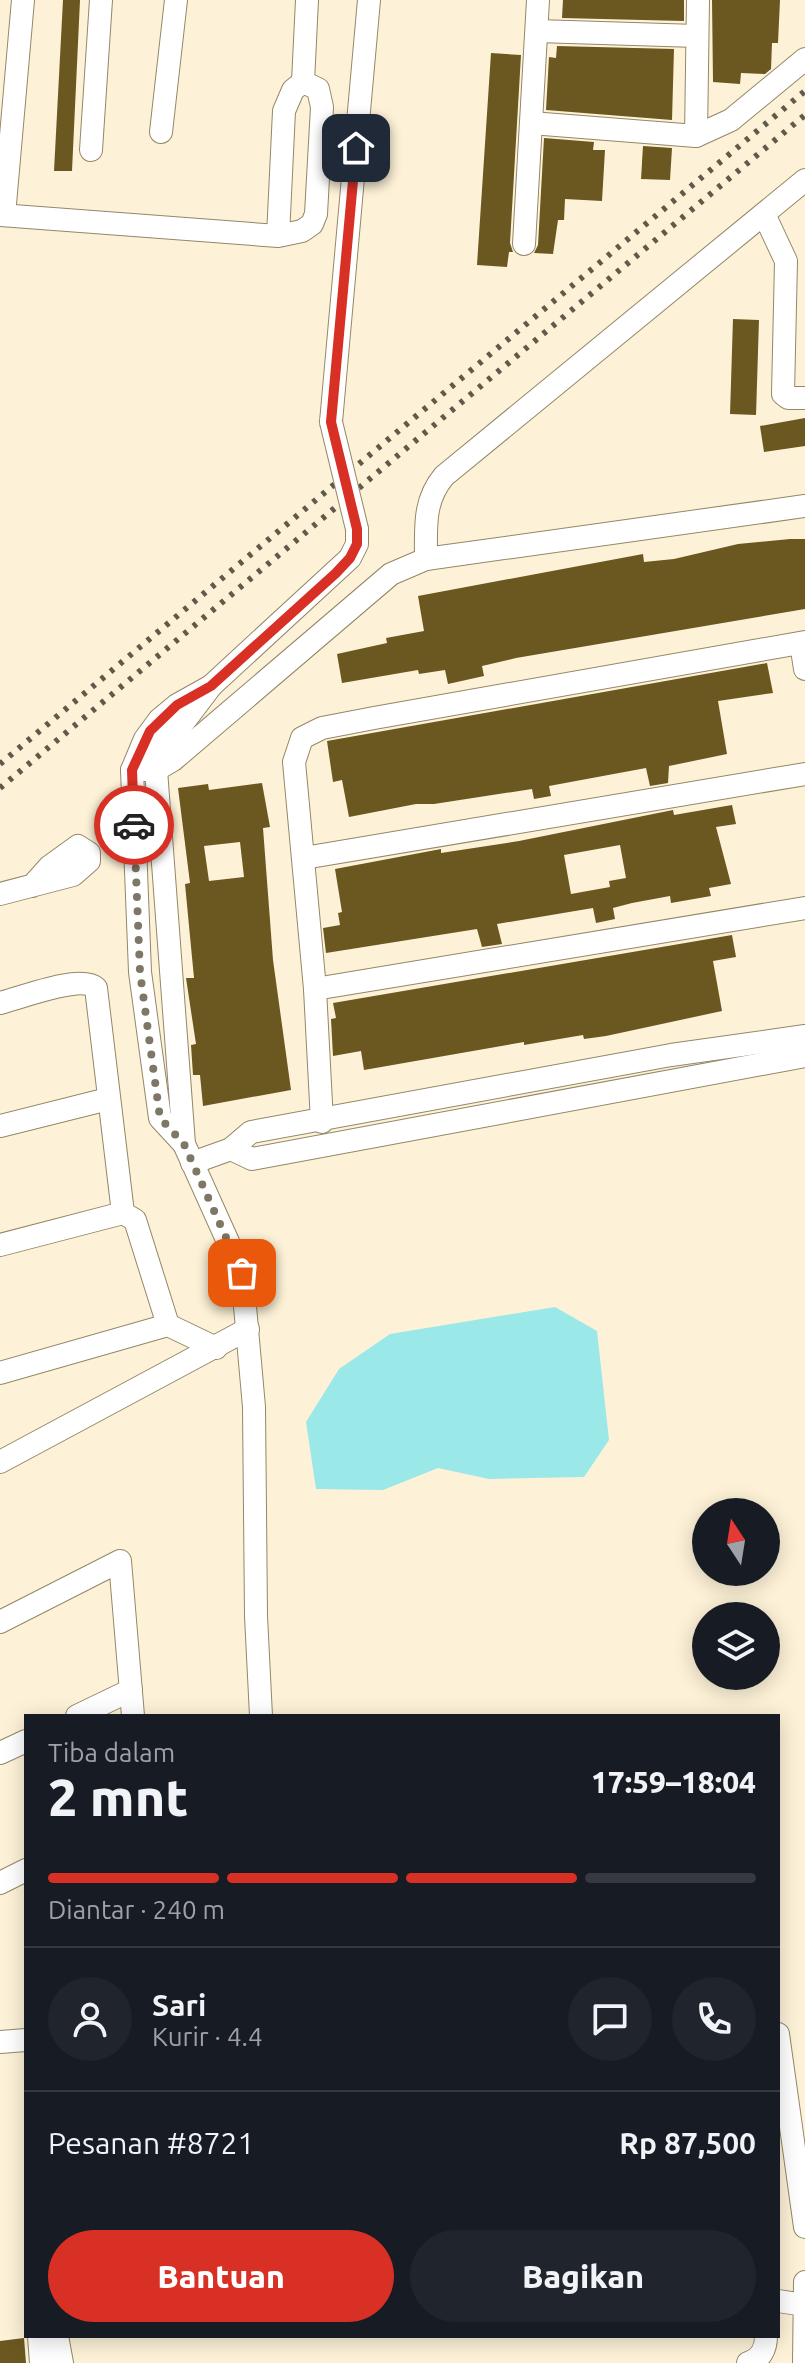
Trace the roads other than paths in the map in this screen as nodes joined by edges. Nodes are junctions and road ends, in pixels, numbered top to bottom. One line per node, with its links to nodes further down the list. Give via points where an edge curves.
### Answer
1 (23, 0): 19 (street)
2 (101, 0): 15 (street)
3 (176, 0): 13 (street)
4 (307, 0): 11 (street)
5 (369, 0): 27 (street, bridge, via 331,422 357,544 336,573 211,686 177,705)
6 (538, 0): 8 (street)
7 (698, 0): 9 (street)
8 (537, 31): 9 (street); 12 (street)
9 (697, 36): 14 (street)
10 (805, 59): 14 (street, via 731,120)
11 (303, 82): 20 (street, via 284,111); 20 (street, via 318,89 322,107 316,214 302,231)
12 (531, 123): 14 (street); 21 (street)
13 (161, 132)
14 (696, 136)
15 (91, 150)
16 (805, 180): 18 (street)
17 (805, 199): 18 (street)
18 (764, 214): 22 (street, via 786,261 783,394); 24 (street, via 444,476 432,491 426,512)
19 (2, 215): 20 (street)
20 (278, 236)
21 (524, 244)
22 (805, 398)
23 (805, 506): 24 (street)
24 (426, 559): 29 (street, via 391,574)
25 (803, 642): 26 (street); 31 (street, via 309,732 298,745 294,762)
26 (805, 669)
27 (169, 726): 28 (street, via 145,739); 29 (street)
28 (132, 770): 29 (street); 36 (street)
29 (156, 770): 35 (street)
30 (805, 774): 31 (street)
31 (304, 858): 37 (street)
32 (32, 886): 33 (street)
33 (0, 894)
34 (805, 908): 37 (street)
35 (172, 965): 36 (street); 46 (street)
36 (140, 972): 46 (street, via 160,1118)
37 (315, 989): 43 (street)
38 (0, 1003): 41 (street, via 70,984 93,984)
39 (805, 1036): 42 (street, via 671,1055)
40 (805, 1056): 42 (street)
41 (108, 1099): 44 (street); 47 (street)
42 (445, 1110): 43 (street); 45 (street, via 252,1159)
43 (322, 1122): 45 (street, via 251,1132)
44 (0, 1126)
45 (231, 1149): 46 (street)
46 (188, 1154): 50 (street, via 242,1273)
47 (123, 1213): 48 (street); 49 (street, via 135,1220)
48 (0, 1245)
49 (168, 1325): 51 (street); 52 (street)
50 (248, 1329): 51 (street); 58 (street)
51 (216, 1348): 53 (street)
52 (0, 1373)
53 (0, 1462)
54 (0, 1622): 55 (street, via 120,1561)
55 (131, 1690): 56 (street); 57 (street)
56 (81, 1714)
57 (133, 1714)
58 (261, 1714)
59 (24, 1742): 60 (street)
60 (0, 1753)
61 (24, 1871): 62 (street)
62 (0, 1883)
63 (24, 2040): 64 (street)
64 (0, 2042)
65 (780, 2048): 66 (street)
66 (804, 2215)
67 (804, 2297): 68 (street); 75 (street)
68 (780, 2301)
69 (39, 2338): 72 (street)
70 (57, 2338): 73 (street)
71 (766, 2338): 74 (street, via 757,2360)
72 (41, 2363)
73 (62, 2363)
74 (748, 2363)
75 (804, 2363)

